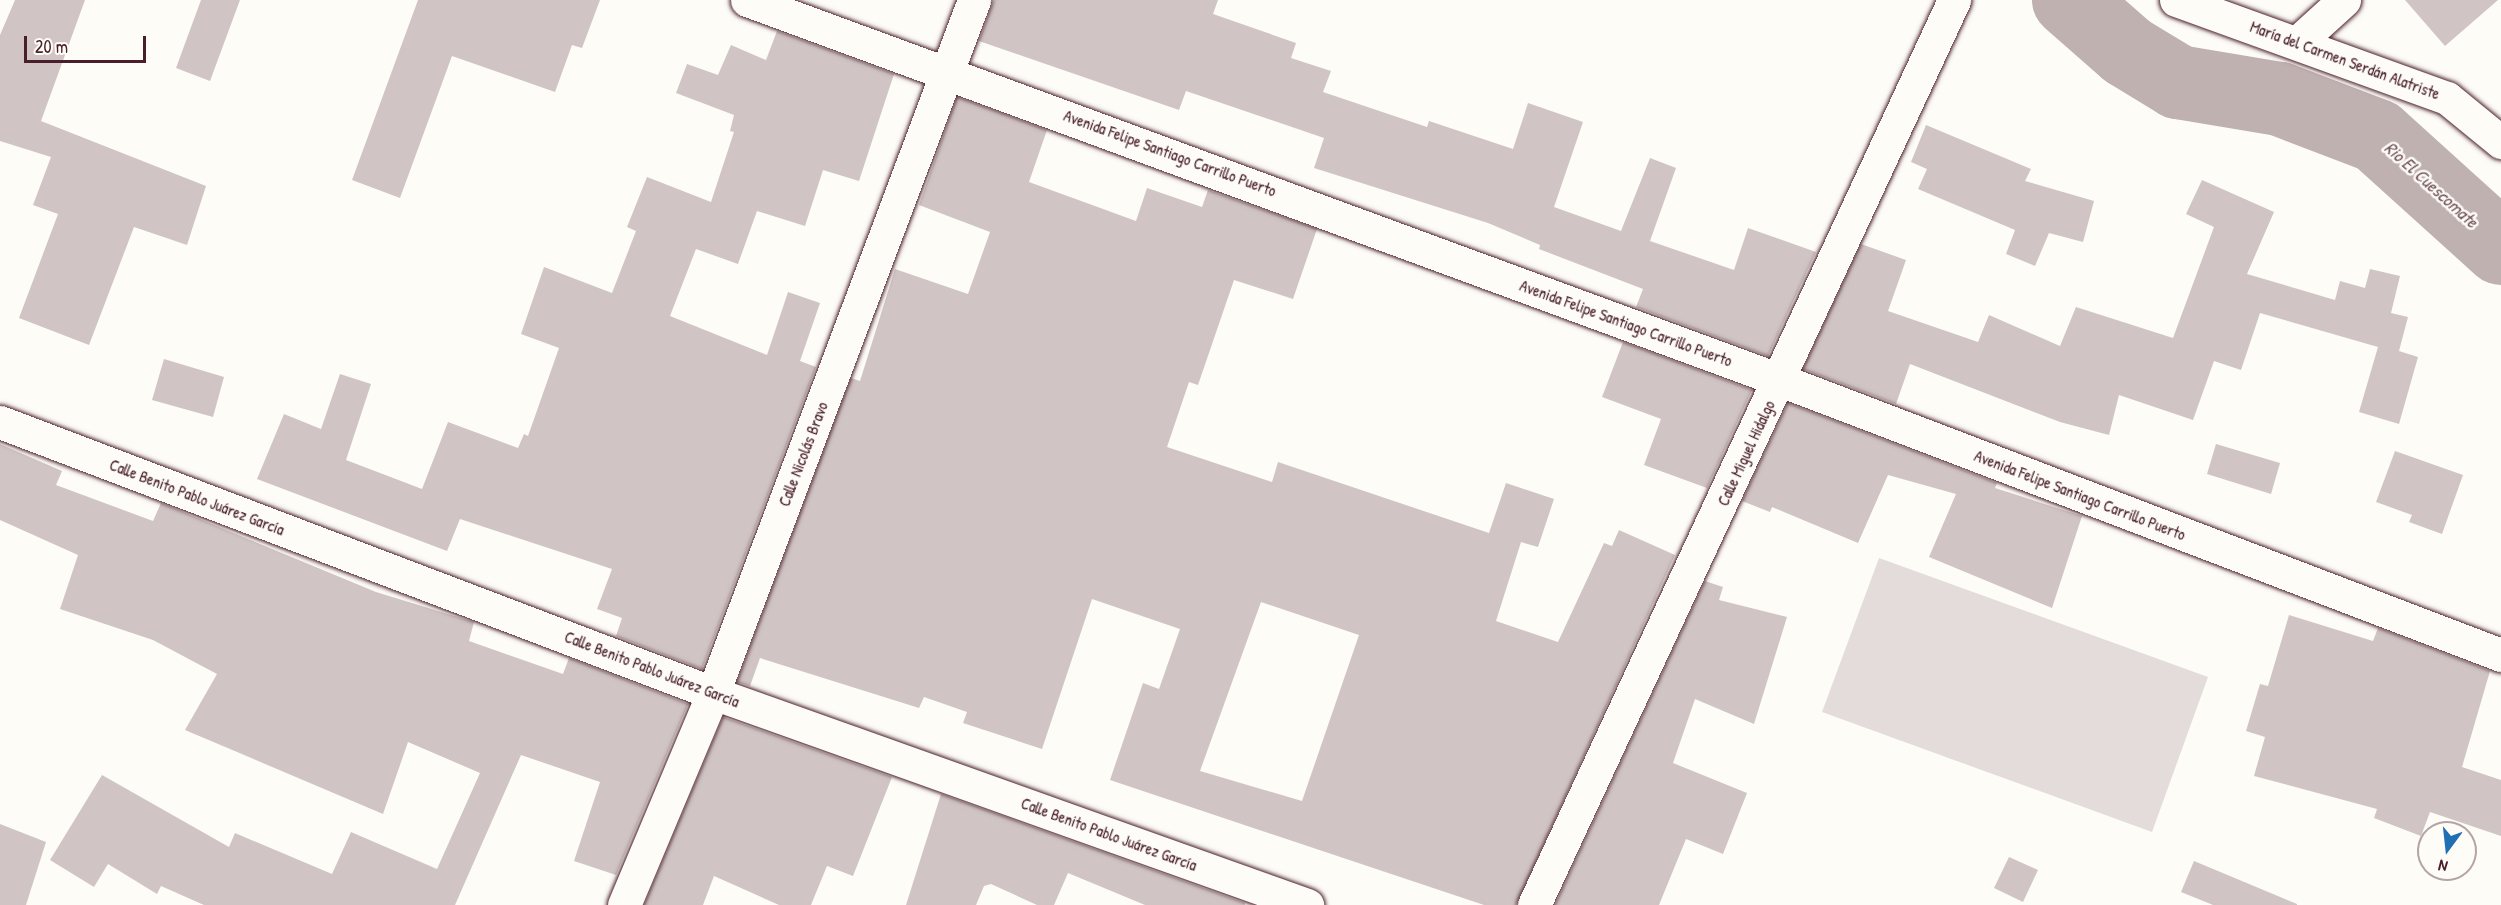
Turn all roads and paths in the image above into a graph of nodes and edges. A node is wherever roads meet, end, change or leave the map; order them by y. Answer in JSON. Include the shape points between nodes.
{"nodes":[{"id":1,"x":747,"y":0,"type":"edge"},
{"id":2,"x":974,"y":0,"type":"edge"},
{"id":3,"x":1954,"y":0,"type":"edge"},
{"id":4,"x":2176,"y":0,"type":"edge"},
{"id":5,"x":2344,"y":0,"type":"edge"},
{"id":6,"x":2299,"y":41,"type":"junction"},
{"id":7,"x":947,"y":70,"type":"junction"},
{"id":8,"x":2501,"y":142,"type":"edge"},
{"id":9,"x":1780,"y":380,"type":"junction"},
{"id":10,"x":0,"y":422,"type":"edge"},
{"id":11,"x":2501,"y":655,"type":"edge"},
{"id":12,"x":713,"y":693,"type":"junction"},
{"id":13,"x":624,"y":905,"type":"edge"},
{"id":14,"x":1307,"y":905,"type":"edge"},
{"id":15,"x":1533,"y":905,"type":"edge"}],
"edges":[{"from":1,"to":7,"type":"street","name":"Avenida Felipe Santiago Carrillo Puerto"},
{"from":2,"to":7,"type":"street","name":"Calle Nicolás Bravo"},
{"from":3,"to":9,"type":"street","name":"Calle Miguel Hidalgo"},
{"from":4,"to":6,"type":"street","name":"María del Carmen Serdán Alatriste"},
{"from":5,"to":6,"type":"street"},
{"from":6,"to":8,"type":"street","name":"María del Carmen Serdán Alatriste","via":[[2447,98]]},
{"from":7,"to":9,"type":"street","name":"Avenida Felipe Santiago Carrillo Puerto"},
{"from":7,"to":12,"type":"street","name":"Calle Nicolás Bravo"},
{"from":9,"to":11,"type":"street","name":"Avenida Felipe Santiago Carrillo Puerto"},
{"from":9,"to":15,"type":"street","name":"Calle Miguel Hidalgo"},
{"from":10,"to":12,"type":"street","name":"Calle Benito Pablo Juárez García"},
{"from":12,"to":13,"type":"street","name":"Calle Nicolás Bravo"},
{"from":12,"to":14,"type":"street","name":"Calle Benito Pablo Juárez García"}]}
